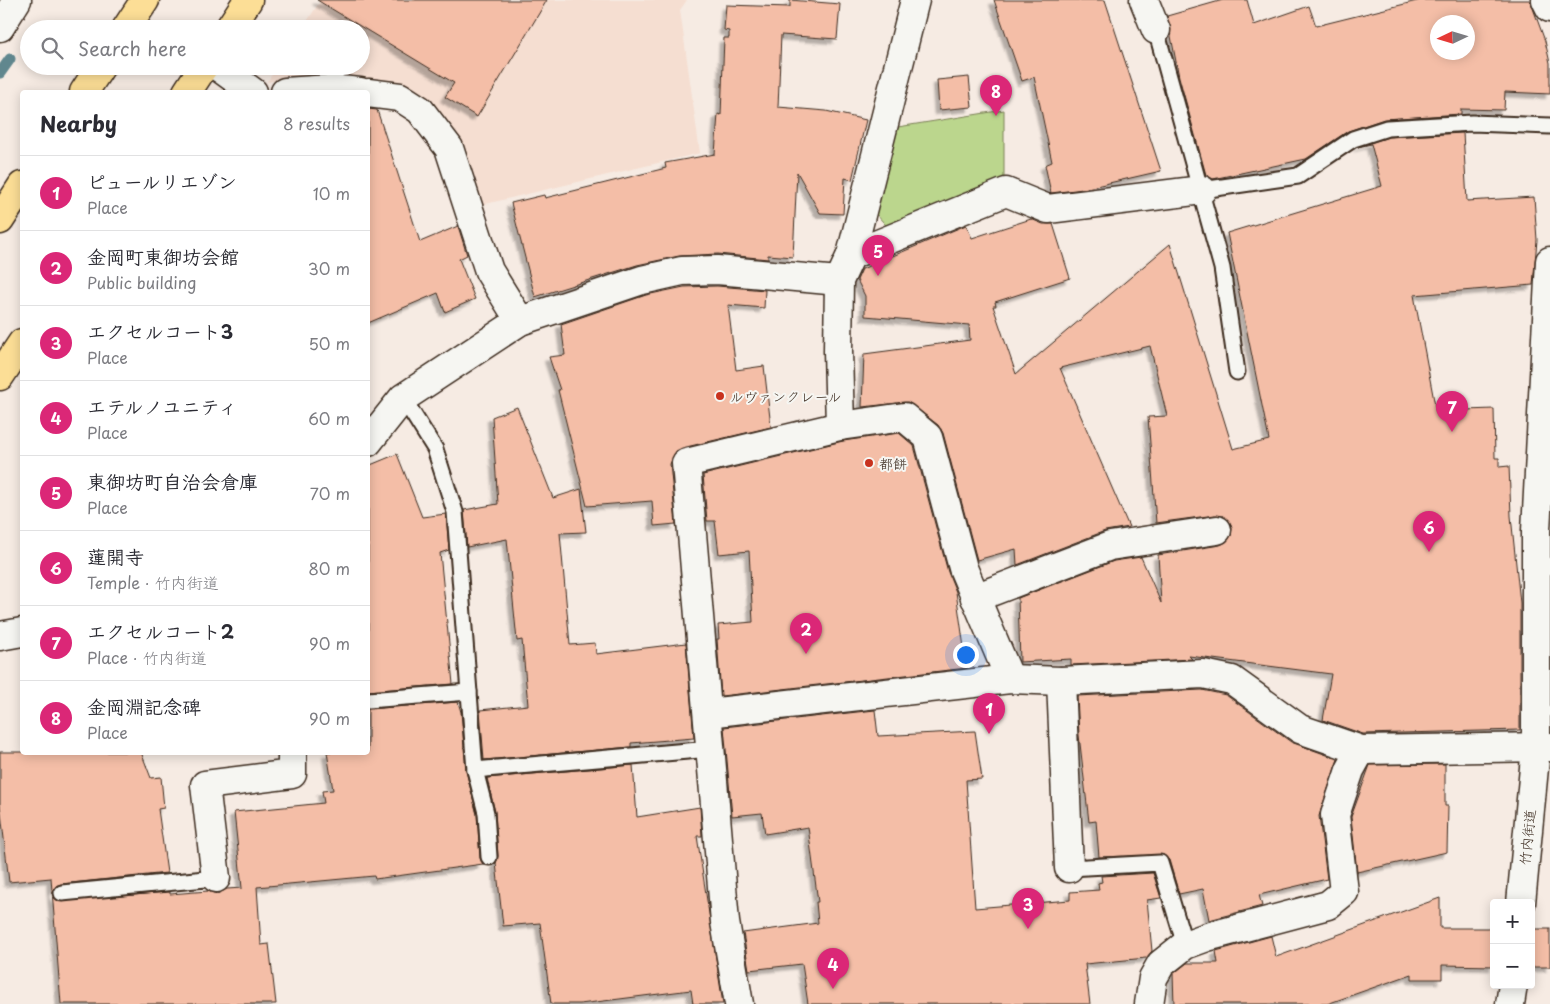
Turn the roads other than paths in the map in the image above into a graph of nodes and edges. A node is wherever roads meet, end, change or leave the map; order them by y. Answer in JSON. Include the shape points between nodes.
{"nodes":[{"id":1,"x":17,"y":0,"type":"edge"},
{"id":2,"x":145,"y":0,"type":"edge"},
{"id":3,"x":248,"y":0,"type":"edge"},
{"id":4,"x":915,"y":0,"type":"edge"},
{"id":5,"x":1144,"y":0,"type":"edge"},
{"id":6,"x":1546,"y":0,"type":"edge"},
{"id":7,"x":1550,"y":8,"type":"edge"},
{"id":8,"x":132,"y":20,"type":"edge"},
{"id":9,"x":235,"y":20,"type":"edge"},
{"id":10,"x":0,"y":27,"type":"edge"},
{"id":11,"x":1156,"y":30,"type":"joint"},
{"id":12,"x":95,"y":75,"type":"edge"},
{"id":13,"x":198,"y":75,"type":"edge"},
{"id":14,"x":229,"y":75,"type":"edge"},
{"id":15,"x":85,"y":90,"type":"edge"},
{"id":16,"x":188,"y":90,"type":"edge"},
{"id":17,"x":250,"y":90,"type":"edge"},
{"id":18,"x":315,"y":90,"type":"edge"},
{"id":19,"x":340,"y":90,"type":"edge"},
{"id":20,"x":370,"y":93,"type":"edge"},
{"id":21,"x":1550,"y":126,"type":"edge"},
{"id":22,"x":20,"y":189,"type":"edge"},
{"id":23,"x":1202,"y":190,"type":"junction"},
{"id":24,"x":0,"y":220,"type":"edge"},
{"id":25,"x":851,"y":255,"type":"junction"},
{"id":26,"x":1550,"y":261,"type":"edge"},
{"id":27,"x":839,"y":281,"type":"junction"},
{"id":28,"x":520,"y":321,"type":"junction"},
{"id":29,"x":20,"y":345,"type":"edge"},
{"id":30,"x":1237,"y":372,"type":"dead end"},
{"id":31,"x":0,"y":376,"type":"edge"},
{"id":32,"x":403,"y":398,"type":"junction"},
{"id":33,"x":840,"y":426,"type":"junction"},
{"id":34,"x":370,"y":439,"type":"edge"},
{"id":35,"x":1544,"y":491,"type":"edge"},
{"id":36,"x":1217,"y":530,"type":"dead end"},
{"id":37,"x":975,"y":598,"type":"junction"},
{"id":38,"x":20,"y":632,"type":"edge"},
{"id":39,"x":0,"y":636,"type":"edge"},
{"id":40,"x":1010,"y":679,"type":"junction"},
{"id":41,"x":1060,"y":681,"type":"junction"},
{"id":42,"x":469,"y":692,"type":"junction"},
{"id":43,"x":370,"y":700,"type":"edge"},
{"id":44,"x":708,"y":713,"type":"junction"},
{"id":45,"x":1543,"y":747,"type":"edge"},
{"id":46,"x":710,"y":749,"type":"junction"},
{"id":47,"x":1361,"y":750,"type":"junction"},
{"id":48,"x":292,"y":755,"type":"edge"},
{"id":49,"x":475,"y":770,"type":"junction"},
{"id":50,"x":490,"y":857,"type":"dead end"},
{"id":51,"x":1069,"y":868,"type":"joint"},
{"id":52,"x":216,"y":878,"type":"joint"},
{"id":53,"x":62,"y":893,"type":"dead end"},
{"id":54,"x":1522,"y":899,"type":"edge"},
{"id":55,"x":1185,"y":945,"type":"junction"},
{"id":56,"x":1512,"y":989,"type":"edge"},
{"id":57,"x":739,"y":1004,"type":"edge"},
{"id":58,"x":1149,"y":1004,"type":"edge"},
{"id":59,"x":1510,"y":1004,"type":"edge"}],
"edges":[{"from":1,"to":10,"type":"street"},
{"from":2,"to":8,"type":"main road"},
{"from":3,"to":9,"type":"main road"},
{"from":4,"to":25,"type":"street"},
{"from":5,"to":11,"type":"street"},
{"from":6,"to":7,"type":"street"},
{"from":11,"to":23,"type":"lane"},
{"from":12,"to":15,"type":"main road"},
{"from":13,"to":16,"type":"main road"},
{"from":14,"to":17,"type":"street"},
{"from":18,"to":19,"type":"street"},
{"from":20,"to":28,"type":"street","via":[[400,98],[420,110],[449,148],[489,271]]},
{"from":21,"to":23,"type":"lane","via":[[1472,124],[1387,128],[1352,139],[1298,176]]},
{"from":22,"to":24,"type":"main road"},
{"from":23,"to":25,"type":"street","via":[[1048,209],[1006,192]]},
{"from":23,"to":30,"type":"lane","via":[[1222,268]]},
{"from":25,"to":27,"type":"street"},
{"from":26,"to":35,"type":"street","name":"竹内街道"},
{"from":27,"to":28,"type":"street","via":[[717,270],[682,271],[642,280]]},
{"from":27,"to":33,"type":"street"},
{"from":28,"to":32,"type":"street"},
{"from":29,"to":31,"type":"main road"},
{"from":32,"to":34,"type":"street"},
{"from":32,"to":42,"type":"lane","via":[[435,449],[455,512]]},
{"from":33,"to":37,"type":"street","via":[[904,417],[928,437],[963,568]]},
{"from":33,"to":44,"type":"street","via":[[686,463]]},
{"from":35,"to":45,"type":"street","name":"竹内街道"},
{"from":36,"to":37,"type":"street","via":[[1110,546]]},
{"from":37,"to":40,"type":"street"},
{"from":38,"to":39,"type":"street"},
{"from":40,"to":41,"type":"street"},
{"from":40,"to":44,"type":"street"},
{"from":41,"to":47,"type":"street","via":[[1203,674],[1232,680],[1300,729]]},
{"from":41,"to":51,"type":"street"},
{"from":42,"to":43,"type":"lane"},
{"from":42,"to":49,"type":"lane"},
{"from":44,"to":46,"type":"street"},
{"from":45,"to":47,"type":"street"},
{"from":45,"to":54,"type":"street","name":"竹内街道"},
{"from":46,"to":49,"type":"lane"},
{"from":46,"to":57,"type":"street","via":[[725,922]]},
{"from":47,"to":55,"type":"street","via":[[1350,770],[1335,815],[1344,892],[1328,905]]},
{"from":48,"to":52,"type":"street","via":[[292,774],[205,785]]},
{"from":49,"to":50,"type":"lane","via":[[486,813]]},
{"from":51,"to":55,"type":"lane","via":[[1160,863]]},
{"from":52,"to":53,"type":"lane"},
{"from":55,"to":58,"type":"street","via":[[1161,964],[1153,978]]},
{"from":56,"to":59,"type":"street"}]}
